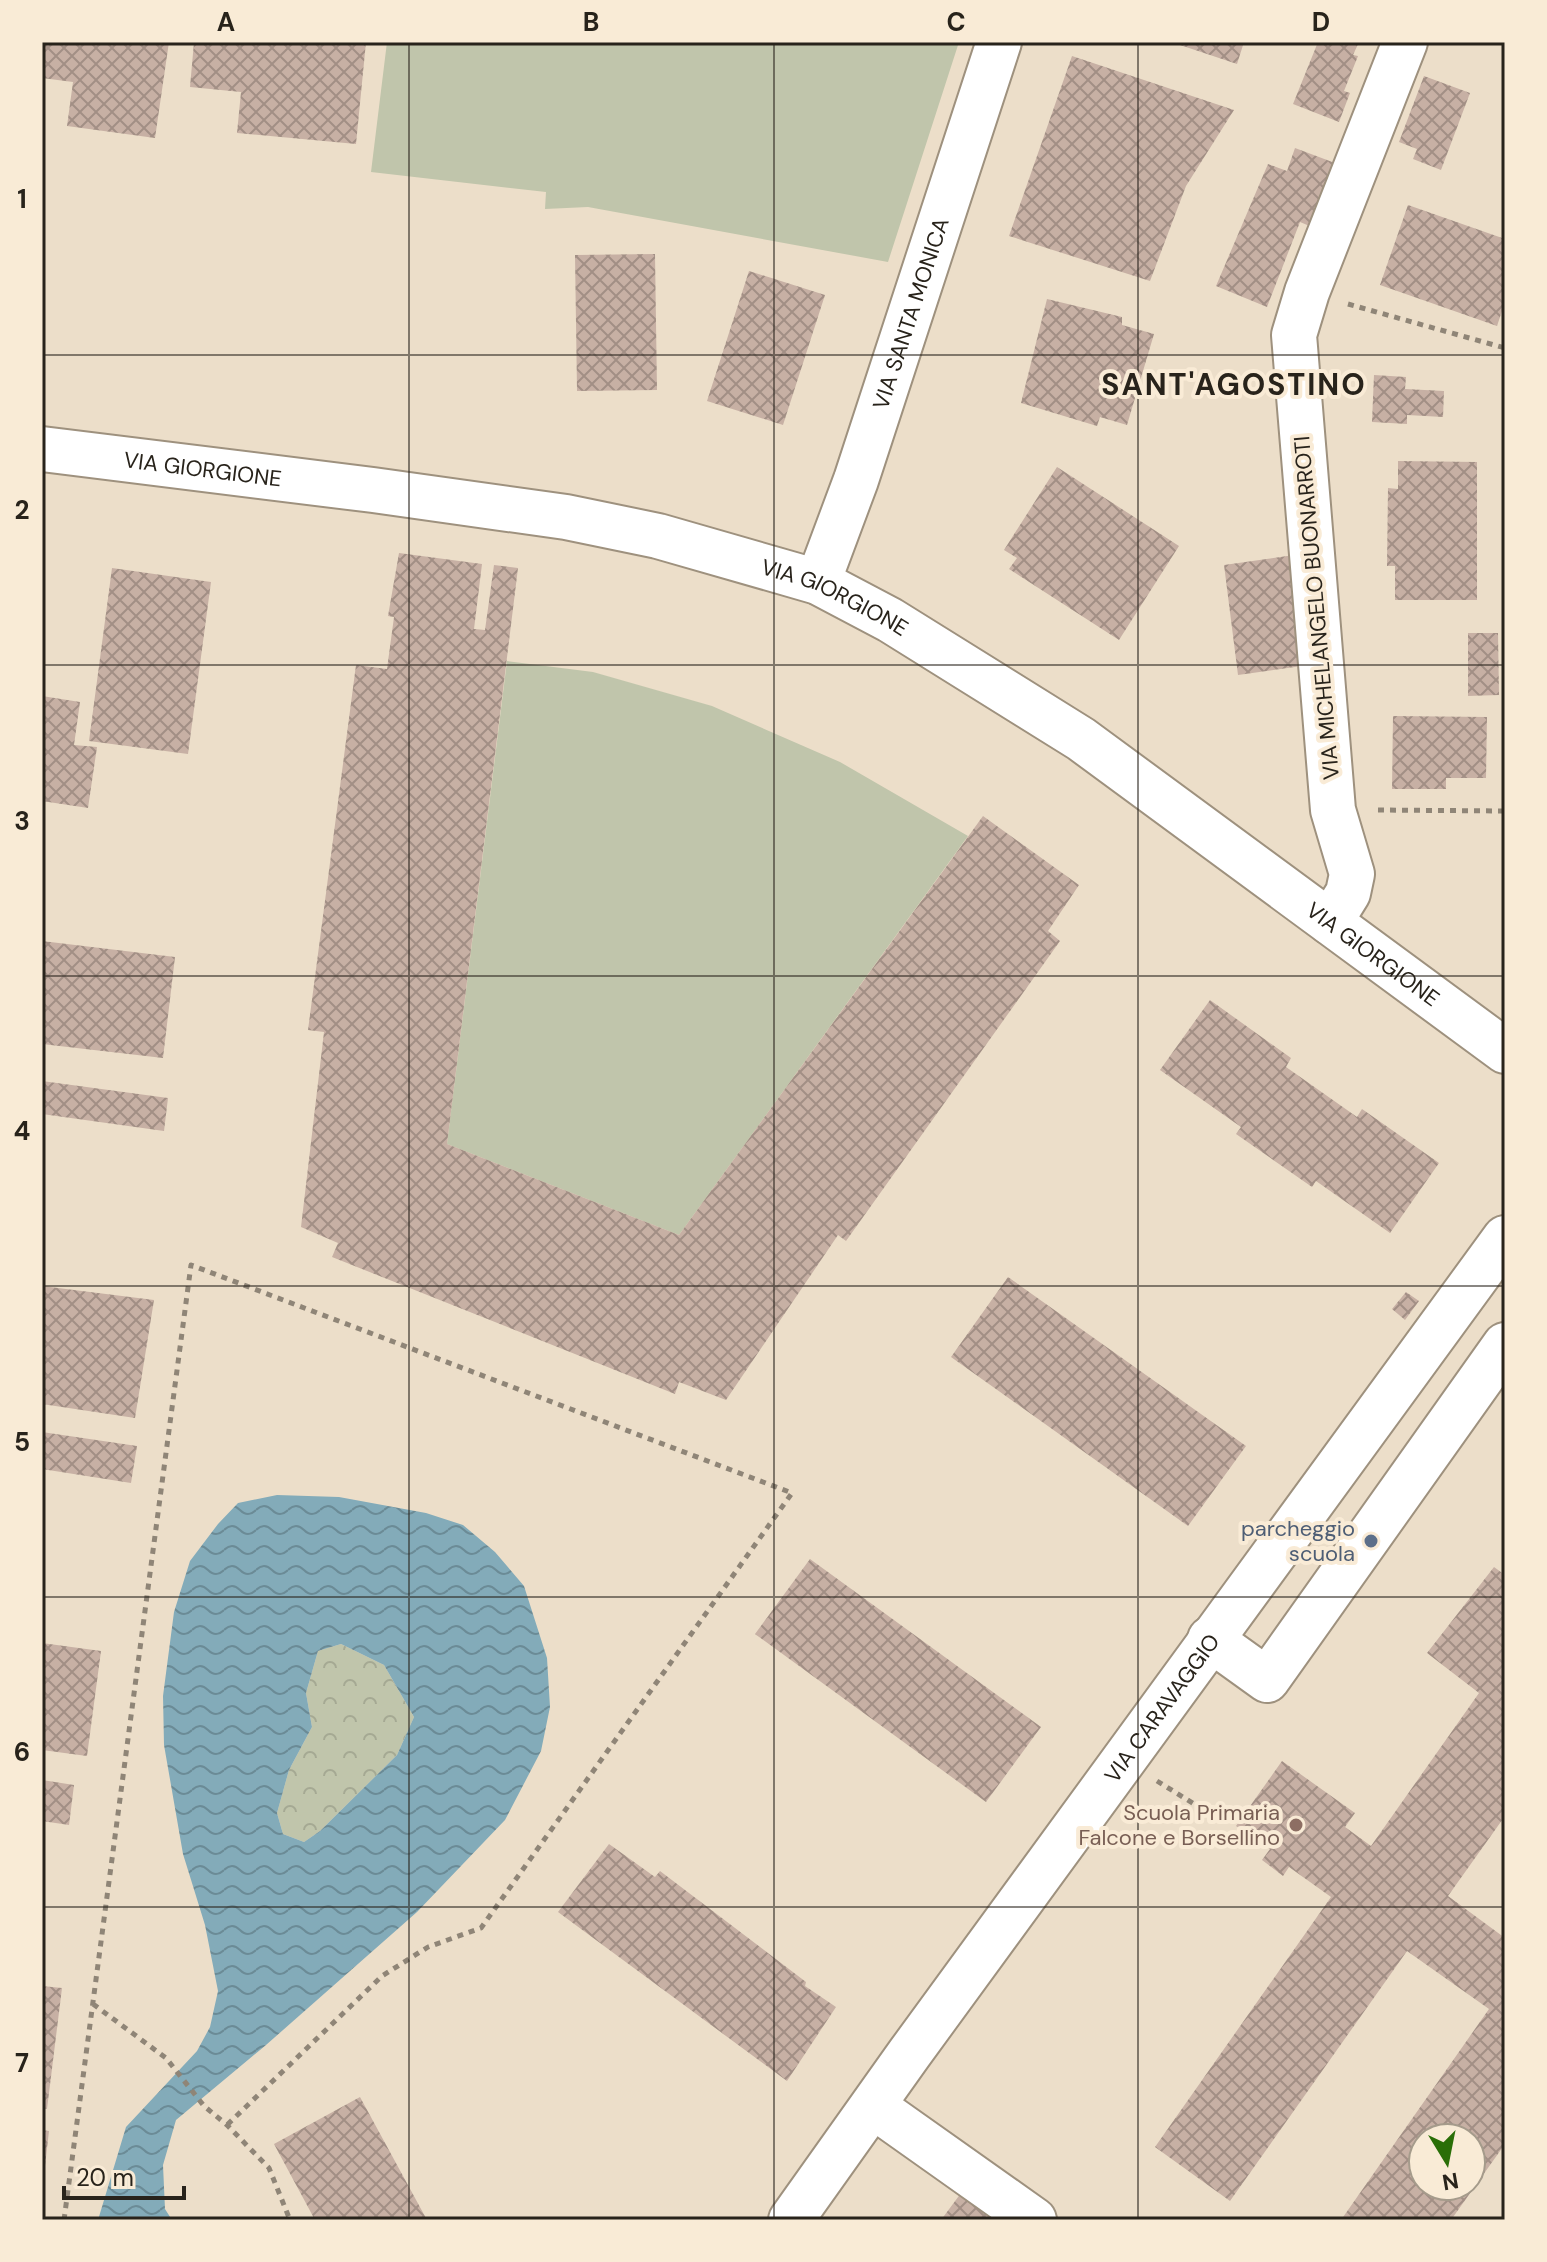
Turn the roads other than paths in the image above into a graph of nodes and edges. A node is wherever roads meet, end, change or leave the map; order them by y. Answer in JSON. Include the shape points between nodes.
{"nodes":[{"id":1,"x":999,"y":42,"type":"edge"},
{"id":2,"x":1405,"y":42,"type":"edge"},
{"id":3,"x":42,"y":449,"type":"edge"},
{"id":4,"x":818,"y":582,"type":"junction"},
{"id":5,"x":1330,"y":922,"type":"junction"},
{"id":6,"x":1505,"y":1051,"type":"edge"},
{"id":7,"x":1505,"y":1238,"type":"edge"},
{"id":8,"x":1458,"y":1302,"type":"junction"},
{"id":9,"x":1505,"y":1335,"type":"edge"},
{"id":10,"x":1505,"y":1345,"type":"edge"},
{"id":11,"x":1210,"y":1639,"type":"junction"},
{"id":12,"x":873,"y":2106,"type":"junction"},
{"id":13,"x":791,"y":2220,"type":"edge"},
{"id":14,"x":1034,"y":2220,"type":"edge"}],
"edges":[{"from":1,"to":4,"type":"street","name":"VIA SANTA MONICA"},
{"from":2,"to":5,"type":"street","name":"VIA MICHELANGELO BUONARROTI","via":[[1294,335],[1333,810],[1352,874],[1348,893]]},
{"from":3,"to":4,"type":"street","name":"VIA GIORGIONE","via":[[566,517],[658,536]]},
{"from":4,"to":5,"type":"street","name":"VIA GIORGIONE","via":[[890,620],[1081,739]]},
{"from":5,"to":6,"type":"street","name":"VIA GIORGIONE"},
{"from":7,"to":8,"type":"street","name":"VIA CARAVAGGIO"},
{"from":8,"to":9,"type":"street"},
{"from":8,"to":11,"type":"street","name":"VIA CARAVAGGIO"},
{"from":10,"to":11,"type":"street","via":[[1267,1680]]},
{"from":11,"to":12,"type":"street","name":"VIA CARAVAGGIO"},
{"from":12,"to":13,"type":"street","name":"VIA CARAVAGGIO"},
{"from":12,"to":14,"type":"street"}]}
